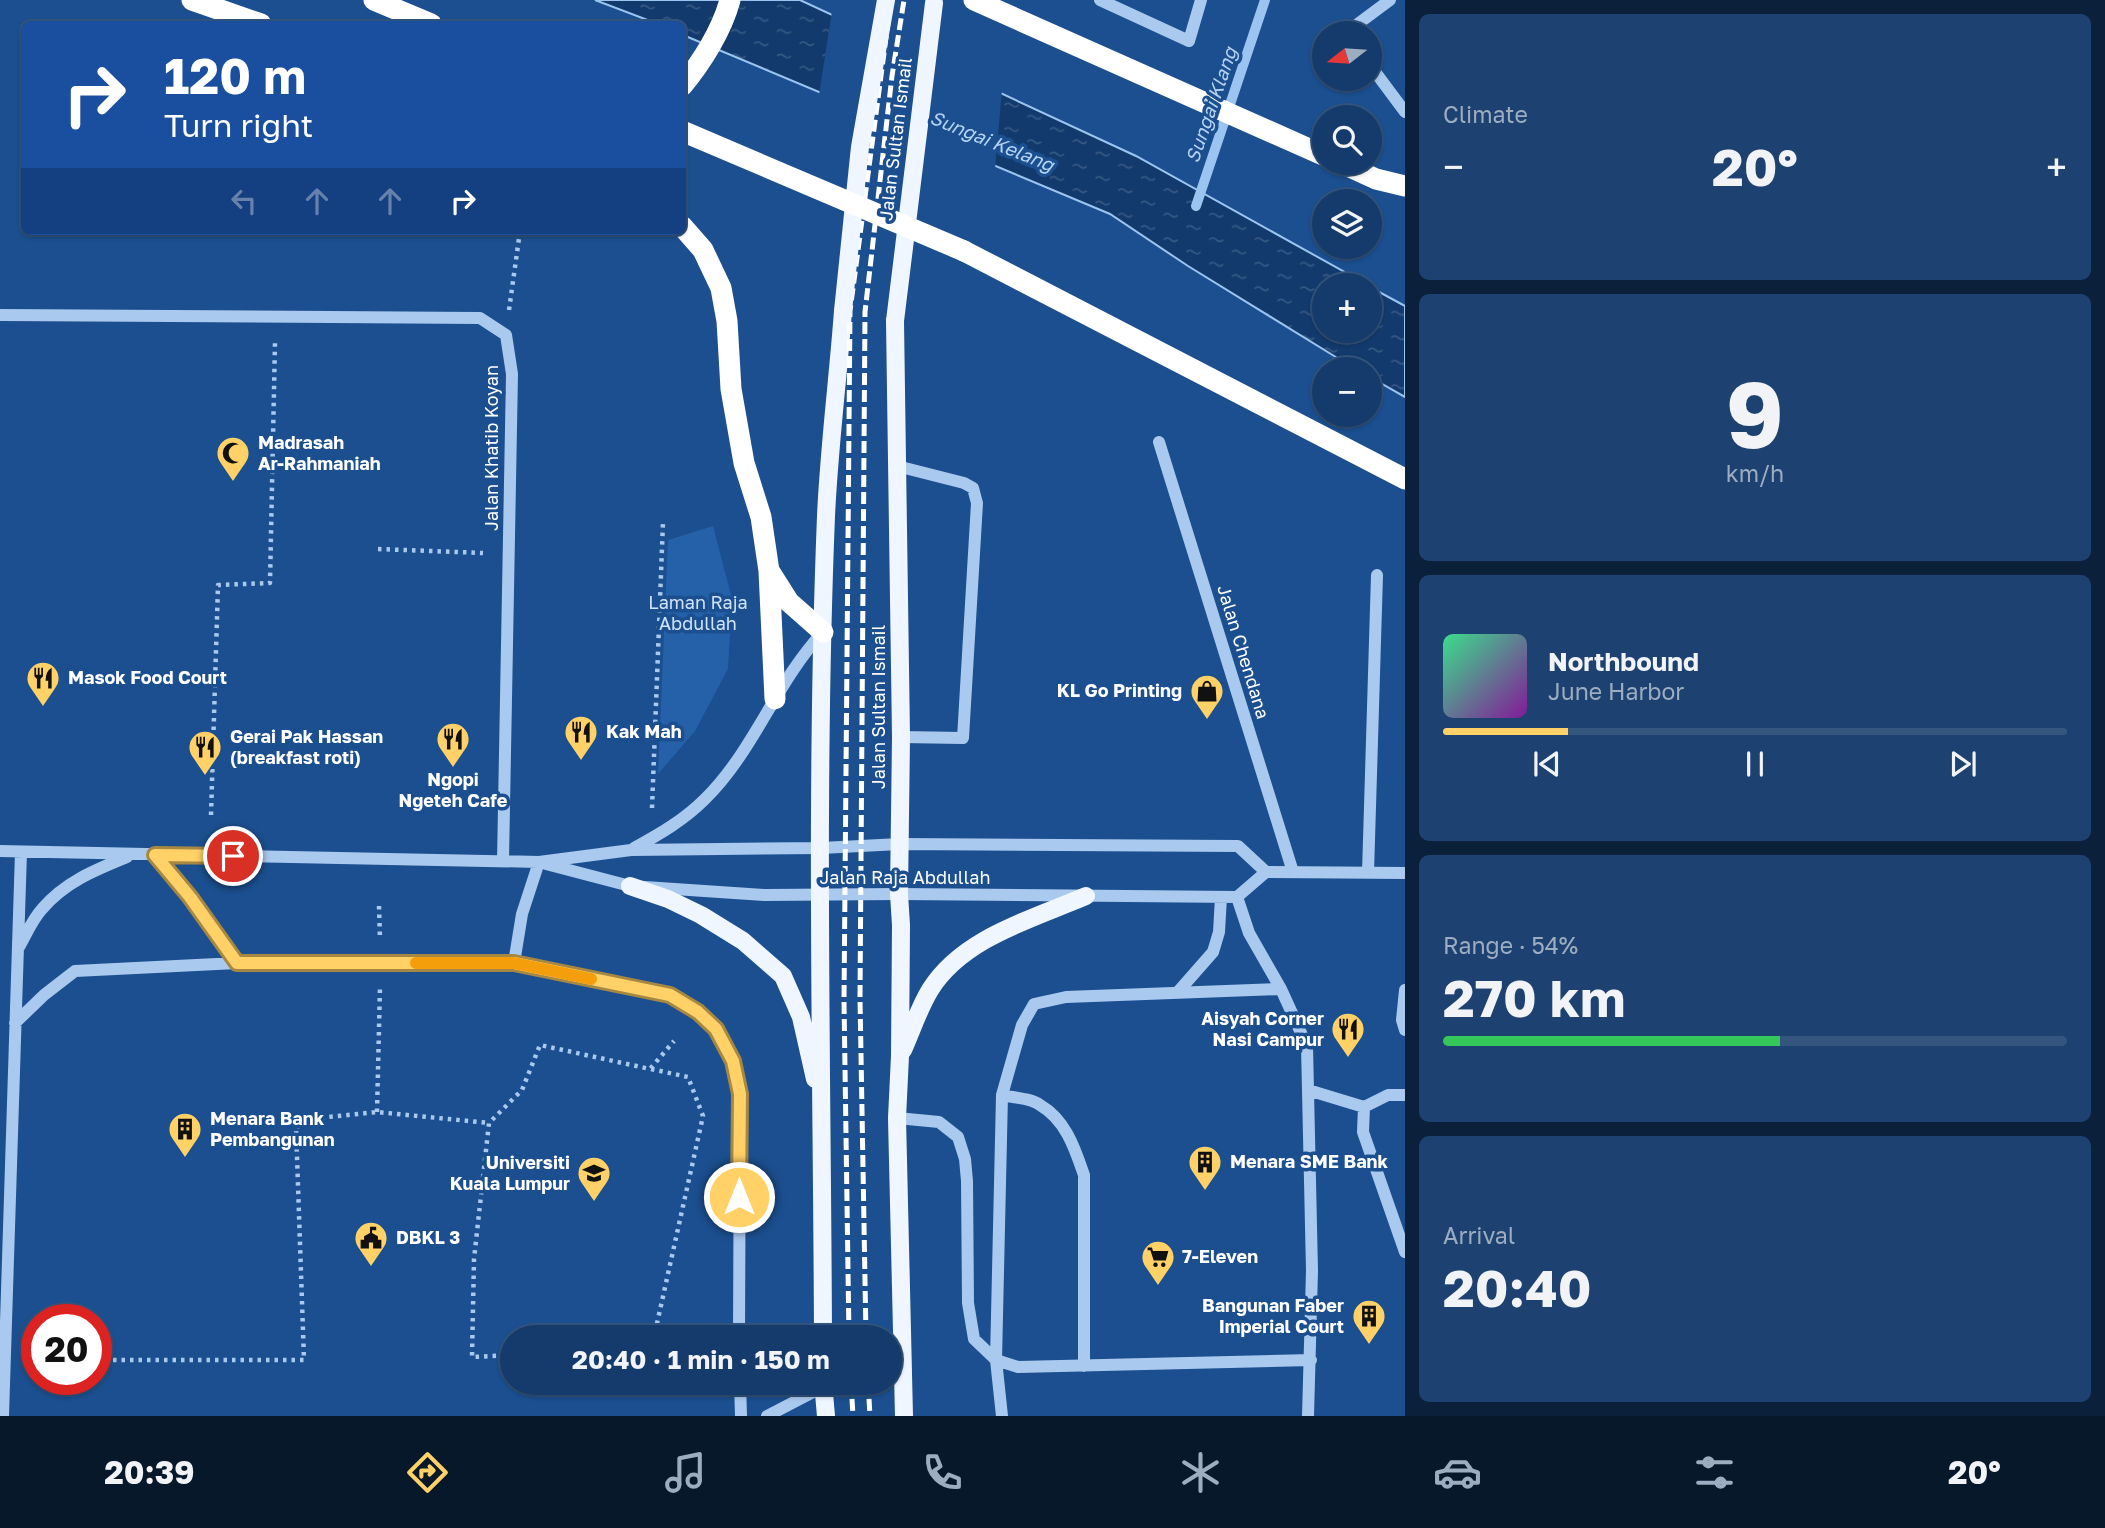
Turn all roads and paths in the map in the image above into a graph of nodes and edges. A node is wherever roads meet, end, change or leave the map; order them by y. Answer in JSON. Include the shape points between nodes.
{"nodes":[{"id":1,"x":192,"y":0,"type":"edge"},
{"id":2,"x":374,"y":0,"type":"edge"},
{"id":3,"x":730,"y":0,"type":"edge"},
{"id":4,"x":886,"y":0,"type":"edge"},
{"id":5,"x":974,"y":0,"type":"edge"},
{"id":6,"x":1101,"y":0,"type":"edge"},
{"id":7,"x":1202,"y":0,"type":"edge"},
{"id":8,"x":1390,"y":0,"type":"edge"},
{"id":9,"x":935,"y":1,"type":"edge"},
{"id":10,"x":252,"y":21,"type":"edge"},
{"id":11,"x":424,"y":21,"type":"edge"},
{"id":12,"x":1362,"y":21,"type":"edge"},
{"id":13,"x":686,"y":81,"type":"edge"},
{"id":14,"x":1382,"y":81,"type":"edge"},
{"id":15,"x":1405,"y":112,"type":"edge"},
{"id":16,"x":686,"y":133,"type":"edge"},
{"id":17,"x":1312,"y":150,"type":"edge"},
{"id":18,"x":1367,"y":175,"type":"edge"},
{"id":19,"x":1405,"y":186,"type":"edge"},
{"id":20,"x":686,"y":231,"type":"edge"},
{"id":21,"x":519,"y":235,"type":"edge"},
{"id":22,"x":0,"y":315,"type":"edge"},
{"id":23,"x":276,"y":317,"type":"junction"},
{"id":24,"x":506,"y":335,"type":"junction"},
{"id":25,"x":1159,"y":442,"type":"dead end"},
{"id":26,"x":897,"y":466,"type":"junction"},
{"id":27,"x":1405,"y":479,"type":"edge"},
{"id":28,"x":663,"y":522,"type":"dead end"},
{"id":29,"x":378,"y":549,"type":"dead end"},
{"id":30,"x":509,"y":554,"type":"junction"},
{"id":31,"x":769,"y":570,"type":"junction"},
{"id":32,"x":1377,"y":575,"type":"dead end"},
{"id":33,"x":823,"y":632,"type":"junction"},
{"id":34,"x":775,"y":699,"type":"junction"},
{"id":35,"x":901,"y":737,"type":"junction"},
{"id":36,"x":652,"y":809,"type":"dead end"},
{"id":37,"x":211,"y":815,"type":"dead end"},
{"id":38,"x":900,"y":844,"type":"junction"},
{"id":39,"x":821,"y":848,"type":"junction"},
{"id":40,"x":631,"y":850,"type":"junction"},
{"id":41,"x":0,"y":851,"type":"edge"},
{"id":42,"x":21,"y":852,"type":"junction"},
{"id":43,"x":134,"y":854,"type":"junction"},
{"id":44,"x":155,"y":855,"type":"junction"},
{"id":45,"x":503,"y":861,"type":"junction"},
{"id":46,"x":539,"y":862,"type":"junction"},
{"id":47,"x":1266,"y":872,"type":"junction"},
{"id":48,"x":1293,"y":872,"type":"junction"},
{"id":49,"x":1368,"y":873,"type":"junction"},
{"id":50,"x":1405,"y":873,"type":"edge"},
{"id":51,"x":630,"y":886,"type":"junction"},
{"id":52,"x":899,"y":894,"type":"junction"},
{"id":53,"x":822,"y":895,"type":"junction"},
{"id":54,"x":1086,"y":896,"type":"junction"},
{"id":55,"x":1221,"y":897,"type":"junction"},
{"id":56,"x":1237,"y":897,"type":"junction"},
{"id":57,"x":379,"y":906,"type":"dead end"},
{"id":58,"x":16,"y":951,"type":"junction"},
{"id":59,"x":381,"y":962,"type":"junction"},
{"id":60,"x":237,"y":963,"type":"junction"},
{"id":61,"x":514,"y":963,"type":"junction"},
{"id":62,"x":1281,"y":989,"type":"junction"},
{"id":63,"x":1405,"y":990,"type":"edge"},
{"id":64,"x":1177,"y":993,"type":"junction"},
{"id":65,"x":15,"y":1023,"type":"junction"},
{"id":66,"x":1405,"y":1030,"type":"edge"},
{"id":67,"x":674,"y":1041,"type":"dead end"},
{"id":68,"x":900,"y":1056,"type":"junction"},
{"id":69,"x":650,"y":1069,"type":"junction"},
{"id":70,"x":1308,"y":1090,"type":"junction"},
{"id":71,"x":1002,"y":1095,"type":"junction"},
{"id":72,"x":1405,"y":1095,"type":"edge"},
{"id":73,"x":1364,"y":1108,"type":"junction"},
{"id":74,"x":377,"y":1112,"type":"junction"},
{"id":75,"x":822,"y":1114,"type":"junction"},
{"id":76,"x":897,"y":1118,"type":"junction"},
{"id":77,"x":489,"y":1123,"type":"junction"},
{"id":78,"x":1405,"y":1252,"type":"edge"},
{"id":79,"x":657,"y":1325,"type":"edge"},
{"id":80,"x":738,"y":1325,"type":"edge"},
{"id":81,"x":823,"y":1325,"type":"edge"},
{"id":82,"x":500,"y":1355,"type":"edge"},
{"id":83,"x":112,"y":1360,"type":"edge"},
{"id":84,"x":996,"y":1360,"type":"junction"},
{"id":85,"x":1311,"y":1360,"type":"junction"},
{"id":86,"x":1084,"y":1366,"type":"junction"},
{"id":87,"x":740,"y":1395,"type":"edge"},
{"id":88,"x":805,"y":1395,"type":"edge"},
{"id":89,"x":824,"y":1395,"type":"edge"},
{"id":90,"x":3,"y":1416,"type":"edge"},
{"id":91,"x":741,"y":1416,"type":"edge"},
{"id":92,"x":767,"y":1416,"type":"edge"},
{"id":93,"x":826,"y":1416,"type":"edge"},
{"id":94,"x":904,"y":1416,"type":"edge"},
{"id":95,"x":1002,"y":1416,"type":"edge"},
{"id":96,"x":1308,"y":1416,"type":"edge"}],
"edges":[{"from":1,"to":10,"type":"highway"},
{"from":2,"to":11,"type":"highway"},
{"from":3,"to":13,"type":"highway"},
{"from":4,"to":33,"type":"main road","name":"Jalan Sultan Ismail","bridge":true,"via":[[860,147],[826,514]]},
{"from":5,"to":17,"type":"highway"},
{"from":6,"to":7,"type":"street","via":[[1189,41]]},
{"from":8,"to":12,"type":"street"},
{"from":9,"to":26,"type":"main road","name":"Jalan Sultan Ismail","bridge":true,"via":[[895,321]]},
{"from":14,"to":15,"type":"street"},
{"from":16,"to":27,"type":"highway","bridge":true,"via":[[964,251]]},
{"from":18,"to":19,"type":"highway"},
{"from":20,"to":31,"type":"highway","via":[[703,250],[720,288],[731,389]]},
{"from":21,"to":24,"type":"path"},
{"from":22,"to":23,"type":"street"},
{"from":23,"to":24,"type":"street","via":[[480,318]]},
{"from":23,"to":37,"type":"path","via":[[270,583],[218,585]]},
{"from":24,"to":30,"type":"street","name":"Jalan Khatib Koyan","via":[[512,374]]},
{"from":25,"to":48,"type":"street","name":"Jalan Chendana"},
{"from":26,"to":35,"type":"main road","name":"Jalan Sultan Ismail"},
{"from":26,"to":35,"type":"street","via":[[964,483],[972,488],[977,503],[962,738]]},
{"from":28,"to":36,"type":"path"},
{"from":29,"to":30,"type":"path"},
{"from":30,"to":45,"type":"street","name":"Jalan Khatib Koyan"},
{"from":31,"to":33,"type":"highway","via":[[789,602]]},
{"from":31,"to":34,"type":"highway"},
{"from":32,"to":49,"type":"street"},
{"from":33,"to":34,"type":"street","via":[[805,651]]},
{"from":33,"to":39,"type":"main road","name":"Jalan Sultan Ismail"},
{"from":34,"to":40,"type":"street","via":[[706,798],[679,822]]},
{"from":35,"to":38,"type":"main road","name":"Jalan Sultan Ismail"},
{"from":38,"to":39,"type":"street","name":"Jalan Raja Abdullah"},
{"from":38,"to":47,"type":"street","name":"Jalan Raja Abdullah","via":[[1238,846]]},
{"from":38,"to":52,"type":"main road","name":"Jalan Sultan Ismail"},
{"from":39,"to":40,"type":"street","name":"Jalan Raja Abdullah"},
{"from":39,"to":53,"type":"main road","name":"Jalan Sultan Ismail"},
{"from":40,"to":46,"type":"street","name":"Jalan Raja Abdullah"},
{"from":41,"to":42,"type":"street","name":"Jalan Raja Abdullah"},
{"from":42,"to":43,"type":"street","name":"Jalan Raja Abdullah"},
{"from":42,"to":58,"type":"street"},
{"from":43,"to":44,"type":"street","name":"Jalan Raja Abdullah"},
{"from":43,"to":58,"type":"street","via":[[81,876],[60,892],[40,910]]},
{"from":44,"to":45,"type":"street","name":"Jalan Raja Abdullah"},
{"from":44,"to":60,"type":"street"},
{"from":45,"to":46,"type":"street","name":"Jalan Raja Abdullah"},
{"from":46,"to":51,"type":"street","name":"Jalan Raja Abdullah"},
{"from":46,"to":61,"type":"street","via":[[522,914]]},
{"from":47,"to":48,"type":"street"},
{"from":47,"to":56,"type":"street"},
{"from":48,"to":49,"type":"street"},
{"from":49,"to":50,"type":"street"},
{"from":51,"to":53,"type":"street","name":"Jalan Raja Abdullah"},
{"from":51,"to":75,"type":"main road","via":[[701,915],[743,941],[783,976],[801,1017]]},
{"from":52,"to":53,"type":"street","name":"Jalan Raja Abdullah"},
{"from":52,"to":54,"type":"street","name":"Jalan Raja Abdullah"},
{"from":52,"to":68,"type":"main road","name":"Jalan Sultan Ismail"},
{"from":53,"to":75,"type":"main road","name":"Jalan Sultan Ismail"},
{"from":54,"to":55,"type":"street","name":"Jalan Raja Abdullah"},
{"from":54,"to":68,"type":"main road","via":[[973,945],[948,966],[929,991]]},
{"from":55,"to":56,"type":"street","name":"Jalan Raja Abdullah"},
{"from":55,"to":64,"type":"street","via":[[1213,952]]},
{"from":56,"to":62,"type":"street","via":[[1249,933]]},
{"from":57,"to":59,"type":"path"},
{"from":58,"to":65,"type":"street"},
{"from":59,"to":60,"type":"street"},
{"from":59,"to":61,"type":"street"},
{"from":59,"to":74,"type":"path"},
{"from":60,"to":65,"type":"street","via":[[75,971]]},
{"from":61,"to":80,"type":"street","via":[[670,995],[716,1029],[733,1061],[740,1094]]},
{"from":62,"to":64,"type":"street"},
{"from":62,"to":70,"type":"street","via":[[1307,1046]]},
{"from":63,"to":66,"type":"street"},
{"from":64,"to":71,"type":"street","via":[[1066,997],[1034,1004],[1021,1025]]},
{"from":65,"to":90,"type":"street"},
{"from":67,"to":69,"type":"path"},
{"from":68,"to":76,"type":"main road","name":"Jalan Sultan Ismail"},
{"from":69,"to":77,"type":"path","via":[[540,1045],[522,1090]]},
{"from":69,"to":79,"type":"path","via":[[688,1077],[703,1116]]},
{"from":70,"to":73,"type":"street"},
{"from":70,"to":85,"type":"street"},
{"from":71,"to":84,"type":"street"},
{"from":71,"to":86,"type":"street","via":[[1039,1103],[1062,1123],[1084,1175]]},
{"from":72,"to":73,"type":"street","via":[[1388,1095]]},
{"from":73,"to":78,"type":"street","via":[[1363,1132]]},
{"from":74,"to":77,"type":"path"},
{"from":74,"to":83,"type":"path","via":[[328,1116],[296,1127],[304,1360]]},
{"from":75,"to":81,"type":"main road","name":"Jalan Sultan Ismail"},
{"from":76,"to":84,"type":"street","via":[[939,1122],[958,1137],[967,1181],[968,1303],[974,1339]]},
{"from":76,"to":94,"type":"main road","name":"Jalan Sultan Ismail"},
{"from":77,"to":82,"type":"path","via":[[474,1259],[472,1357]]},
{"from":84,"to":86,"type":"street","via":[[1018,1367]]},
{"from":84,"to":95,"type":"street"},
{"from":85,"to":86,"type":"street"},
{"from":85,"to":96,"type":"street"},
{"from":87,"to":91,"type":"street"},
{"from":88,"to":92,"type":"street"},
{"from":89,"to":93,"type":"main road"}]}
